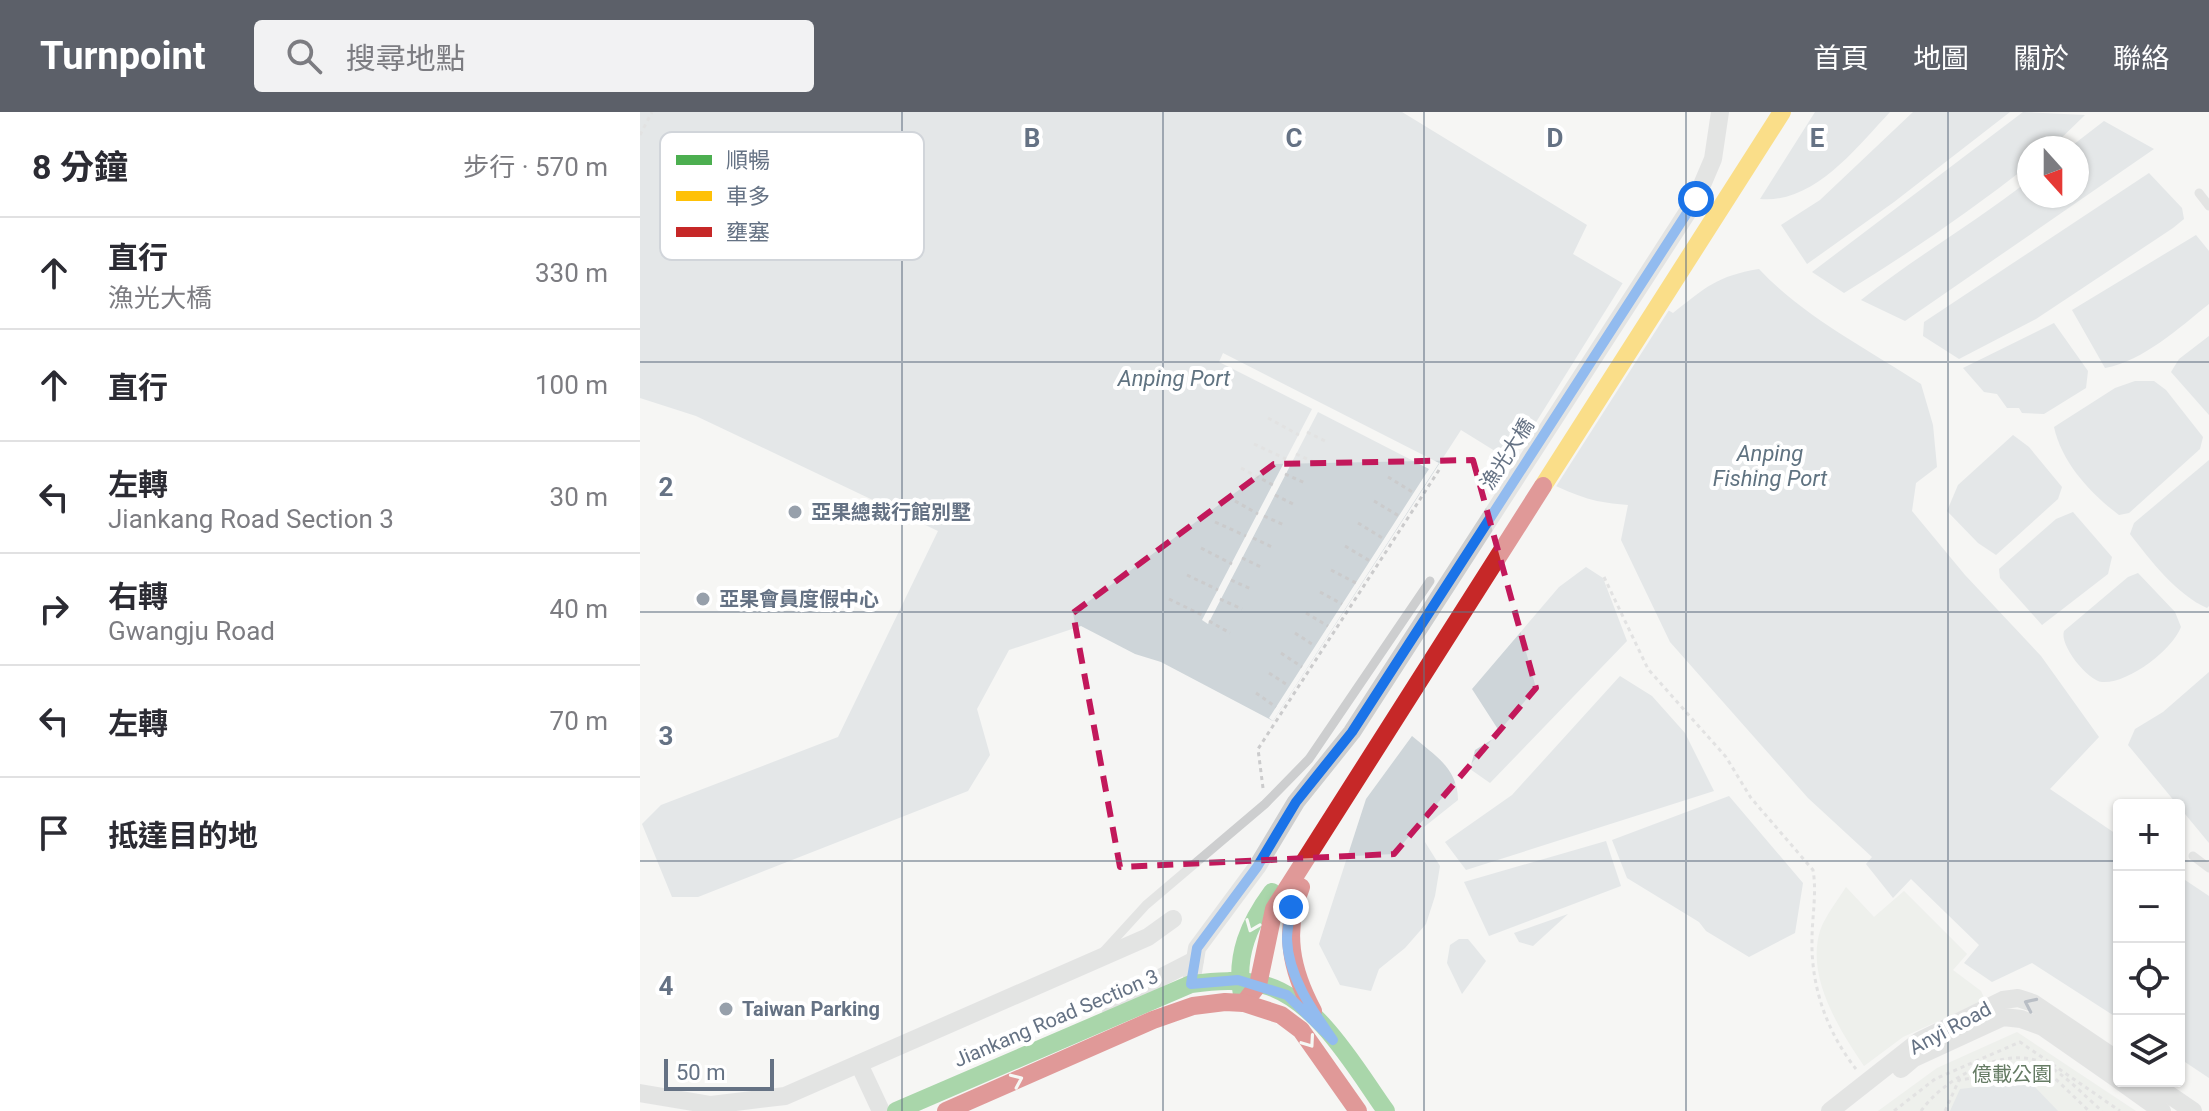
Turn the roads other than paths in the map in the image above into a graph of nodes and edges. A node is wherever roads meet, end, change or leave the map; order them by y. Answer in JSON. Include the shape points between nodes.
{"nodes":[{"id":1,"x":1720,"y":112,"type":"edge"},
{"id":2,"x":1782,"y":112,"type":"edge"},
{"id":3,"x":2199,"y":193,"type":"dead end"},
{"id":4,"x":2209,"y":206,"type":"edge"},
{"id":5,"x":1430,"y":581,"type":"dead end"},
{"id":6,"x":1330,"y":818,"type":"junction"},
{"id":7,"x":2193,"y":856,"type":"dead end"},
{"id":8,"x":2209,"y":868,"type":"edge"},
{"id":9,"x":1173,"y":919,"type":"dead end"},
{"id":10,"x":1097,"y":960,"type":"junction"},
{"id":11,"x":1195,"y":960,"type":"junction"},
{"id":12,"x":1238,"y":980,"type":"junction"},
{"id":13,"x":1191,"y":984,"type":"junction"},
{"id":14,"x":1258,"y":985,"type":"junction"},
{"id":15,"x":1244,"y":1003,"type":"junction"},
{"id":16,"x":1070,"y":1036,"type":"junction"},
{"id":17,"x":1333,"y":1040,"type":"junction"},
{"id":18,"x":2113,"y":1057,"type":"edge"},
{"id":19,"x":859,"y":1064,"type":"junction"},
{"id":20,"x":2113,"y":1076,"type":"edge"},
{"id":21,"x":2128,"y":1087,"type":"edge"},
{"id":22,"x":2158,"y":1087,"type":"edge"},
{"id":23,"x":640,"y":1093,"type":"edge"},
{"id":24,"x":881,"y":1111,"type":"edge"},
{"id":25,"x":896,"y":1111,"type":"edge"},
{"id":26,"x":946,"y":1111,"type":"edge"},
{"id":27,"x":1358,"y":1111,"type":"edge"},
{"id":28,"x":1386,"y":1111,"type":"edge"},
{"id":29,"x":1830,"y":1111,"type":"edge"},
{"id":30,"x":1850,"y":1111,"type":"edge"},
{"id":31,"x":2162,"y":1111,"type":"edge"},
{"id":32,"x":2193,"y":1111,"type":"edge"}],
"edges":[{"from":1,"to":11,"type":"street","name":"漁光大橋","via":[[1713,159],[1696,199],[1352,732],[1296,802],[1257,867],[1197,948]]},
{"from":2,"to":6,"type":"street"},
{"from":3,"to":4,"type":"lane"},
{"from":5,"to":10,"type":"lane","via":[[1309,759],[1265,804],[1146,905]]},
{"from":6,"to":12,"type":"street","one_way":true,"via":[[1259,908]]},
{"from":6,"to":14,"type":"street","via":[[1274,909]]},
{"from":6,"to":17,"type":"street","via":[[1291,907],[1287,939],[1310,1007]]},
{"from":7,"to":8,"type":"lane"},
{"from":9,"to":10,"type":"street"},
{"from":10,"to":19,"type":"street"},
{"from":11,"to":13,"type":"street","name":"漁光大橋"},
{"from":11,"to":16,"type":"street"},
{"from":12,"to":13,"type":"street","name":"Jiankang Road Section 3"},
{"from":12,"to":14,"type":"street","name":"Jiankang Road Section 3"},
{"from":12,"to":15,"type":"street"},
{"from":13,"to":16,"type":"street","name":"Jiankang Road Section 3"},
{"from":14,"to":15,"type":"street"},
{"from":14,"to":17,"type":"street","name":"Jiankang Road Section 3","via":[[1287,995]]},
{"from":26,"to":15,"type":"street","name":"Jiankang Road Section 3","one_way":true,"via":[[1153,1020],[1193,1006]]},
{"from":15,"to":27,"type":"street","one_way":true,"via":[[1281,1015],[1301,1030]]},
{"from":16,"to":25,"type":"street","name":"Jiankang Road Section 3"},
{"from":17,"to":28,"type":"street"},
{"from":18,"to":29,"type":"street","name":"Anyi Road","one_way":true,"via":[[2033,1003],[2003,1000],[1919,1041]]},
{"from":19,"to":23,"type":"street","via":[[785,1096],[711,1105]]},
{"from":19,"to":24,"type":"street"},
{"from":20,"to":30,"type":"street","name":"Anyi Road","via":[[2043,1027],[2003,1017],[1914,1058]]},
{"from":21,"to":31,"type":"street","name":"Anyi Road"},
{"from":22,"to":32,"type":"street"}]}
